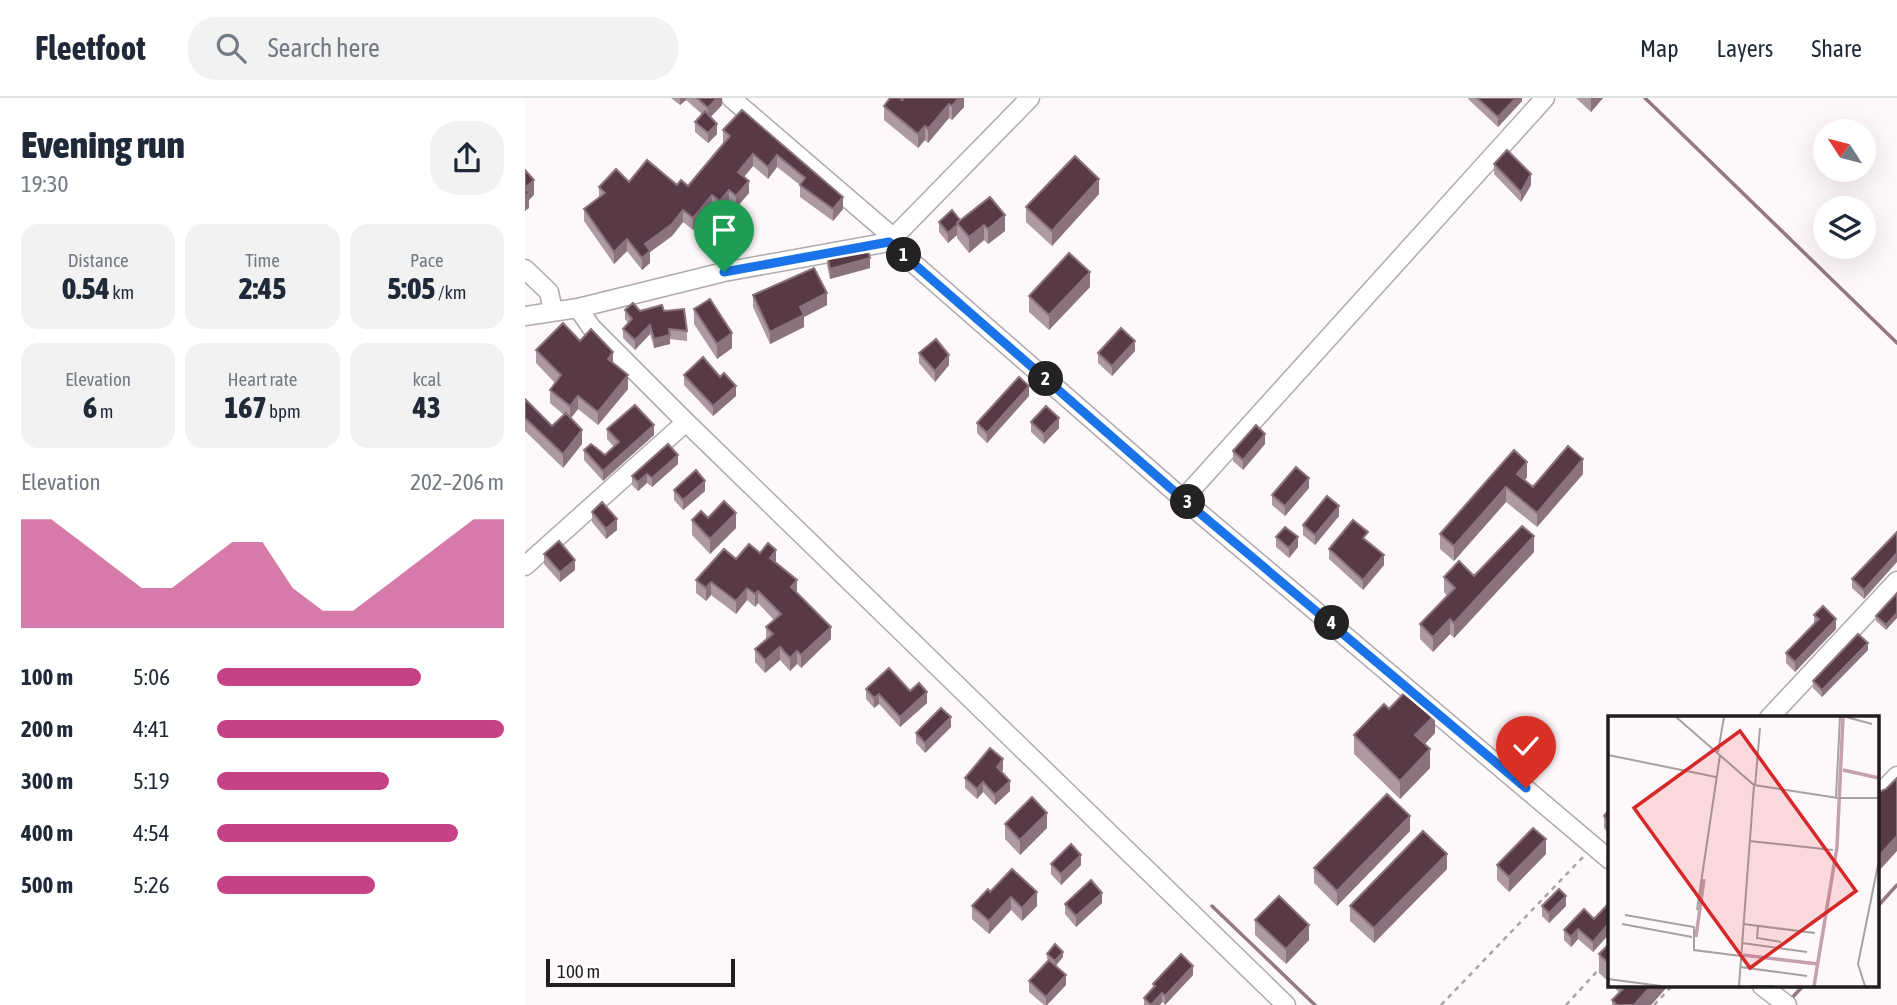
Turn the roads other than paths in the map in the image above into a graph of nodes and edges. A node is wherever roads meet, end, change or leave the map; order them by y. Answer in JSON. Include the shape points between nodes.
{"nodes":[{"id":1,"x":731,"y":98,"type":"edge"},
{"id":2,"x":1030,"y":98,"type":"edge"},
{"id":3,"x":1545,"y":98,"type":"edge"},
{"id":4,"x":892,"y":240,"type":"junction"},
{"id":5,"x":525,"y":269,"type":"edge"},
{"id":6,"x":578,"y":308,"type":"junction"},
{"id":7,"x":553,"y":311,"type":"junction"},
{"id":8,"x":525,"y":316,"type":"edge"},
{"id":9,"x":686,"y":422,"type":"junction"},
{"id":10,"x":1183,"y":499,"type":"junction"},
{"id":11,"x":525,"y":566,"type":"edge"},
{"id":12,"x":1897,"y":581,"type":"edge"},
{"id":13,"x":1771,"y":716,"type":"edge"},
{"id":14,"x":1897,"y":776,"type":"edge"},
{"id":15,"x":1879,"y":795,"type":"edge"},
{"id":16,"x":1608,"y":858,"type":"edge"},
{"id":17,"x":1765,"y":988,"type":"edge"},
{"id":18,"x":1785,"y":1003,"type":"edge"},
{"id":19,"x":1286,"y":1005,"type":"edge"}],
"edges":[{"from":1,"to":4,"type":"street"},
{"from":2,"to":4,"type":"street"},
{"from":3,"to":10,"type":"street"},
{"from":4,"to":6,"type":"street","via":[[724,272]]},
{"from":4,"to":10,"type":"street"},
{"from":5,"to":7,"type":"street","via":[[549,292]]},
{"from":6,"to":7,"type":"street"},
{"from":6,"to":9,"type":"street","via":[[591,327]]},
{"from":7,"to":8,"type":"street"},
{"from":9,"to":11,"type":"street"},
{"from":9,"to":19,"type":"street"},
{"from":10,"to":16,"type":"street"},
{"from":12,"to":13,"type":"street"},
{"from":14,"to":15,"type":"street"},
{"from":17,"to":18,"type":"street"}]}
